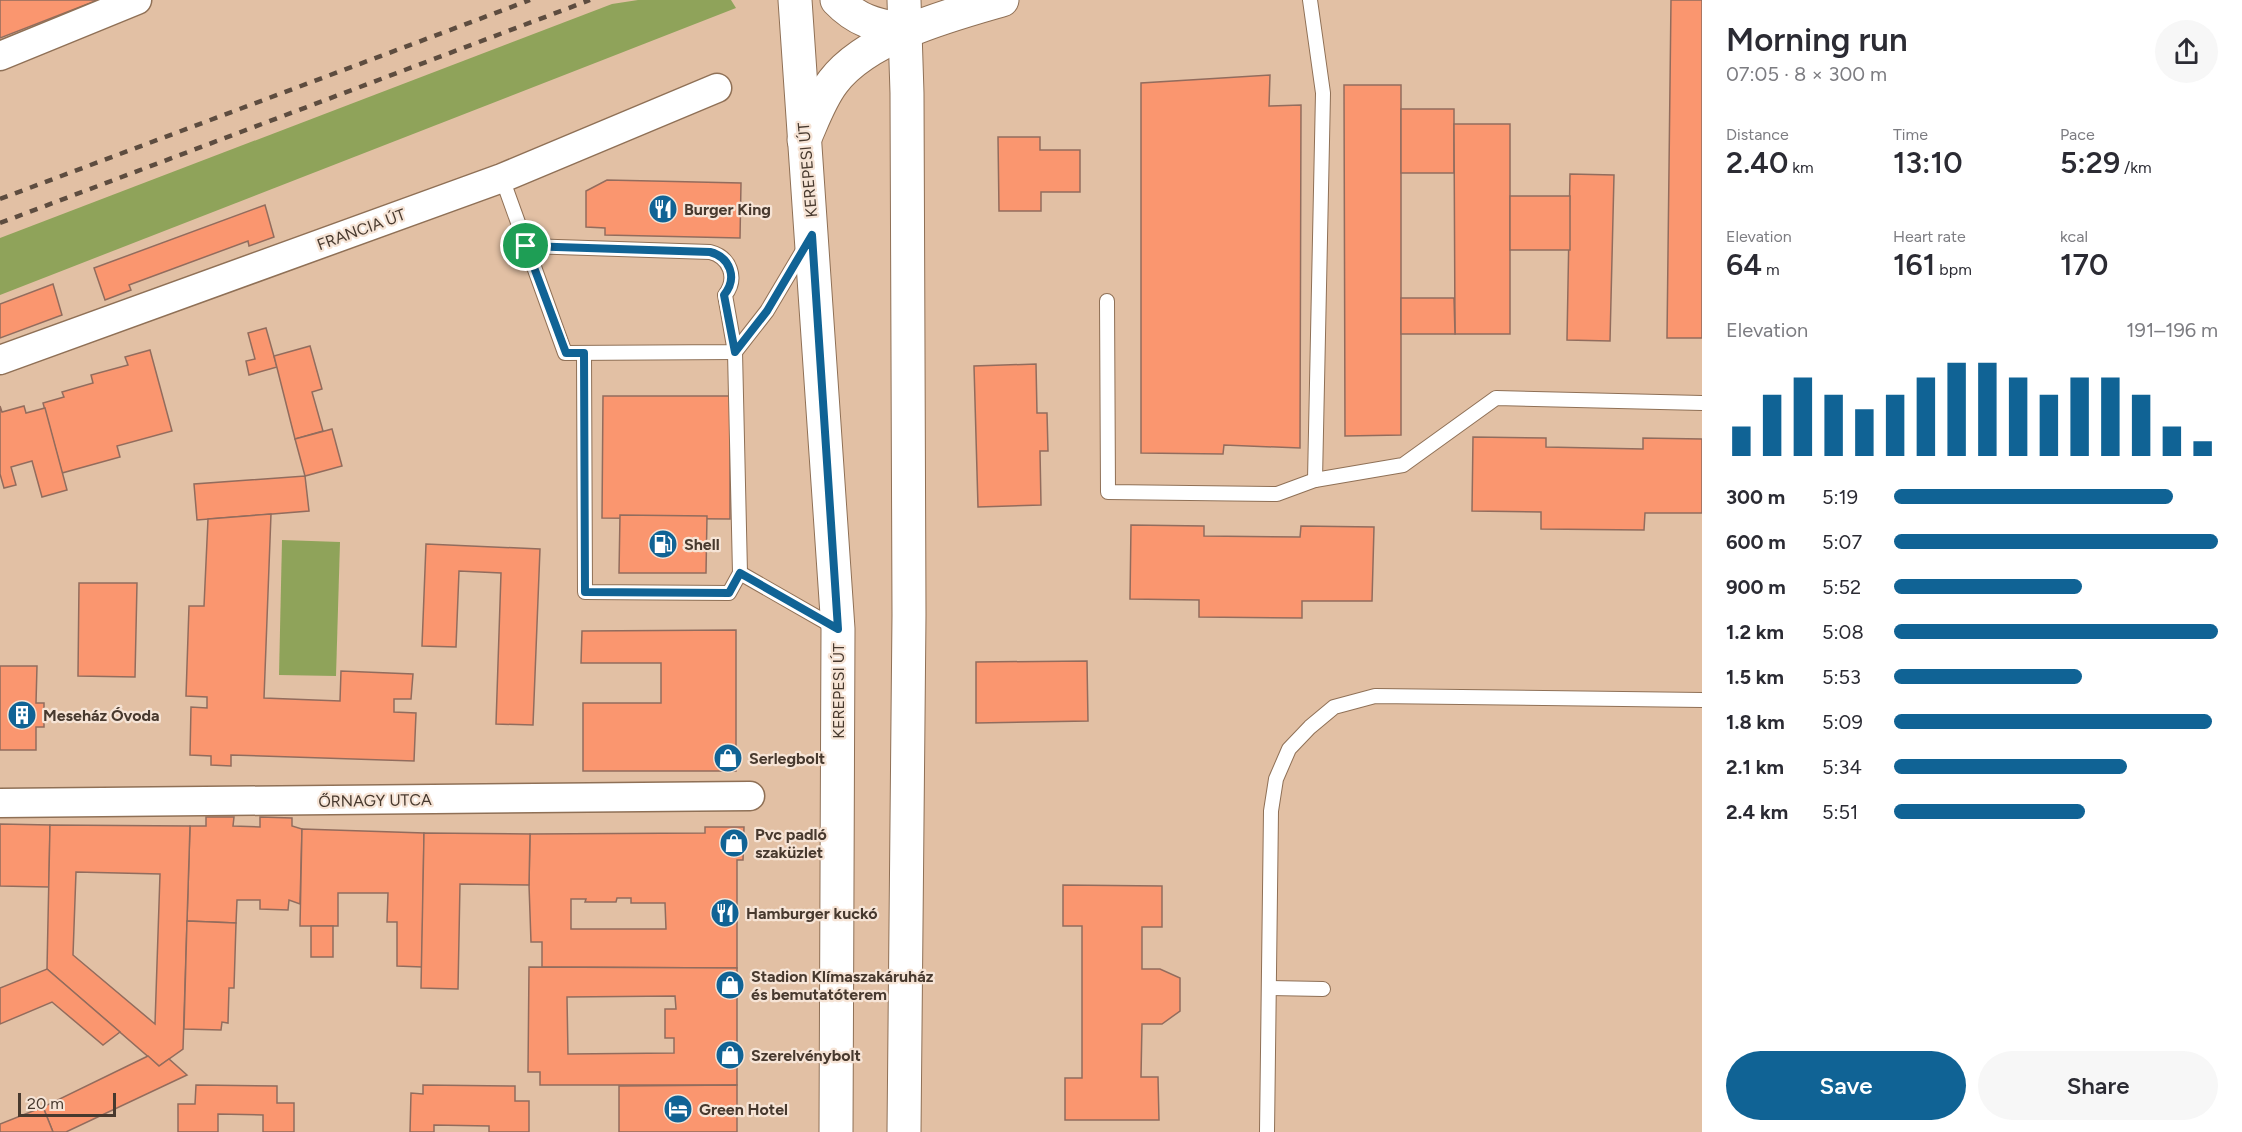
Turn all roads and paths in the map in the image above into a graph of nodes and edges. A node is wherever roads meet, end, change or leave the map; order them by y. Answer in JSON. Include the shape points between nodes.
{"nodes":[{"id":1,"x":137,"y":0,"type":"edge"},
{"id":2,"x":795,"y":0,"type":"edge"},
{"id":3,"x":837,"y":0,"type":"edge"},
{"id":4,"x":1310,"y":0,"type":"edge"},
{"id":5,"x":991,"y":1,"type":"edge"},
{"id":6,"x":904,"y":15,"type":"edge"},
{"id":7,"x":0,"y":56,"type":"edge"},
{"id":8,"x":717,"y":88,"type":"dead end"},
{"id":9,"x":804,"y":140,"type":"junction"},
{"id":10,"x":502,"y":178,"type":"junction"},
{"id":11,"x":812,"y":235,"type":"junction"},
{"id":12,"x":526,"y":246,"type":"junction"},
{"id":13,"x":1107,"y":301,"type":"dead end"},
{"id":14,"x":735,"y":352,"type":"junction"},
{"id":15,"x":584,"y":353,"type":"junction"},
{"id":16,"x":0,"y":360,"type":"edge"},
{"id":17,"x":1702,"y":403,"type":"edge"},
{"id":18,"x":1315,"y":480,"type":"junction"},
{"id":19,"x":740,"y":573,"type":"junction"},
{"id":20,"x":838,"y":629,"type":"junction"},
{"id":21,"x":1702,"y":700,"type":"edge"},
{"id":22,"x":750,"y":796,"type":"dead end"},
{"id":23,"x":0,"y":803,"type":"edge"},
{"id":24,"x":1269,"y":988,"type":"junction"},
{"id":25,"x":1323,"y":989,"type":"dead end"},
{"id":26,"x":836,"y":1132,"type":"edge"},
{"id":27,"x":904,"y":1132,"type":"edge"},
{"id":28,"x":1268,"y":1132,"type":"edge"}],
"edges":[{"from":1,"to":7,"type":"street"},
{"from":2,"to":9,"type":"main road","name":"KEREPESI ÚT"},
{"from":3,"to":6,"type":"main road","via":[[868,23]]},
{"from":4,"to":18,"type":"lane","via":[[1323,93]]},
{"from":5,"to":6,"type":"main road"},
{"from":6,"to":9,"type":"main road","via":[[833,81]]},
{"from":6,"to":27,"type":"main road","via":[[909,627]]},
{"from":8,"to":10,"type":"street","name":"FRANCIA ÚT"},
{"from":9,"to":11,"type":"main road","name":"KEREPESI ÚT"},
{"from":10,"to":12,"type":"lane"},
{"from":10,"to":16,"type":"street","name":"FRANCIA ÚT"},
{"from":11,"to":14,"type":"lane","via":[[767,311]]},
{"from":11,"to":20,"type":"main road","name":"KEREPESI ÚT"},
{"from":12,"to":14,"type":"lane","via":[[717,254],[727,261],[731,274],[732,283],[724,295]]},
{"from":12,"to":15,"type":"lane","via":[[566,353]]},
{"from":13,"to":18,"type":"lane","via":[[1108,492],[1277,494]]},
{"from":14,"to":15,"type":"lane"},
{"from":14,"to":19,"type":"lane"},
{"from":15,"to":19,"type":"lane","via":[[585,592],[729,593]]},
{"from":17,"to":18,"type":"lane","via":[[1496,398],[1403,465]]},
{"from":19,"to":20,"type":"lane"},
{"from":20,"to":26,"type":"main road","name":"KEREPESI ÚT"},
{"from":21,"to":24,"type":"lane","via":[[1375,696],[1334,707],[1289,749],[1276,779],[1271,812]]},
{"from":22,"to":23,"type":"street","name":"ŐRNAGY UTCA"},
{"from":24,"to":25,"type":"lane"},
{"from":24,"to":28,"type":"lane"}]}
